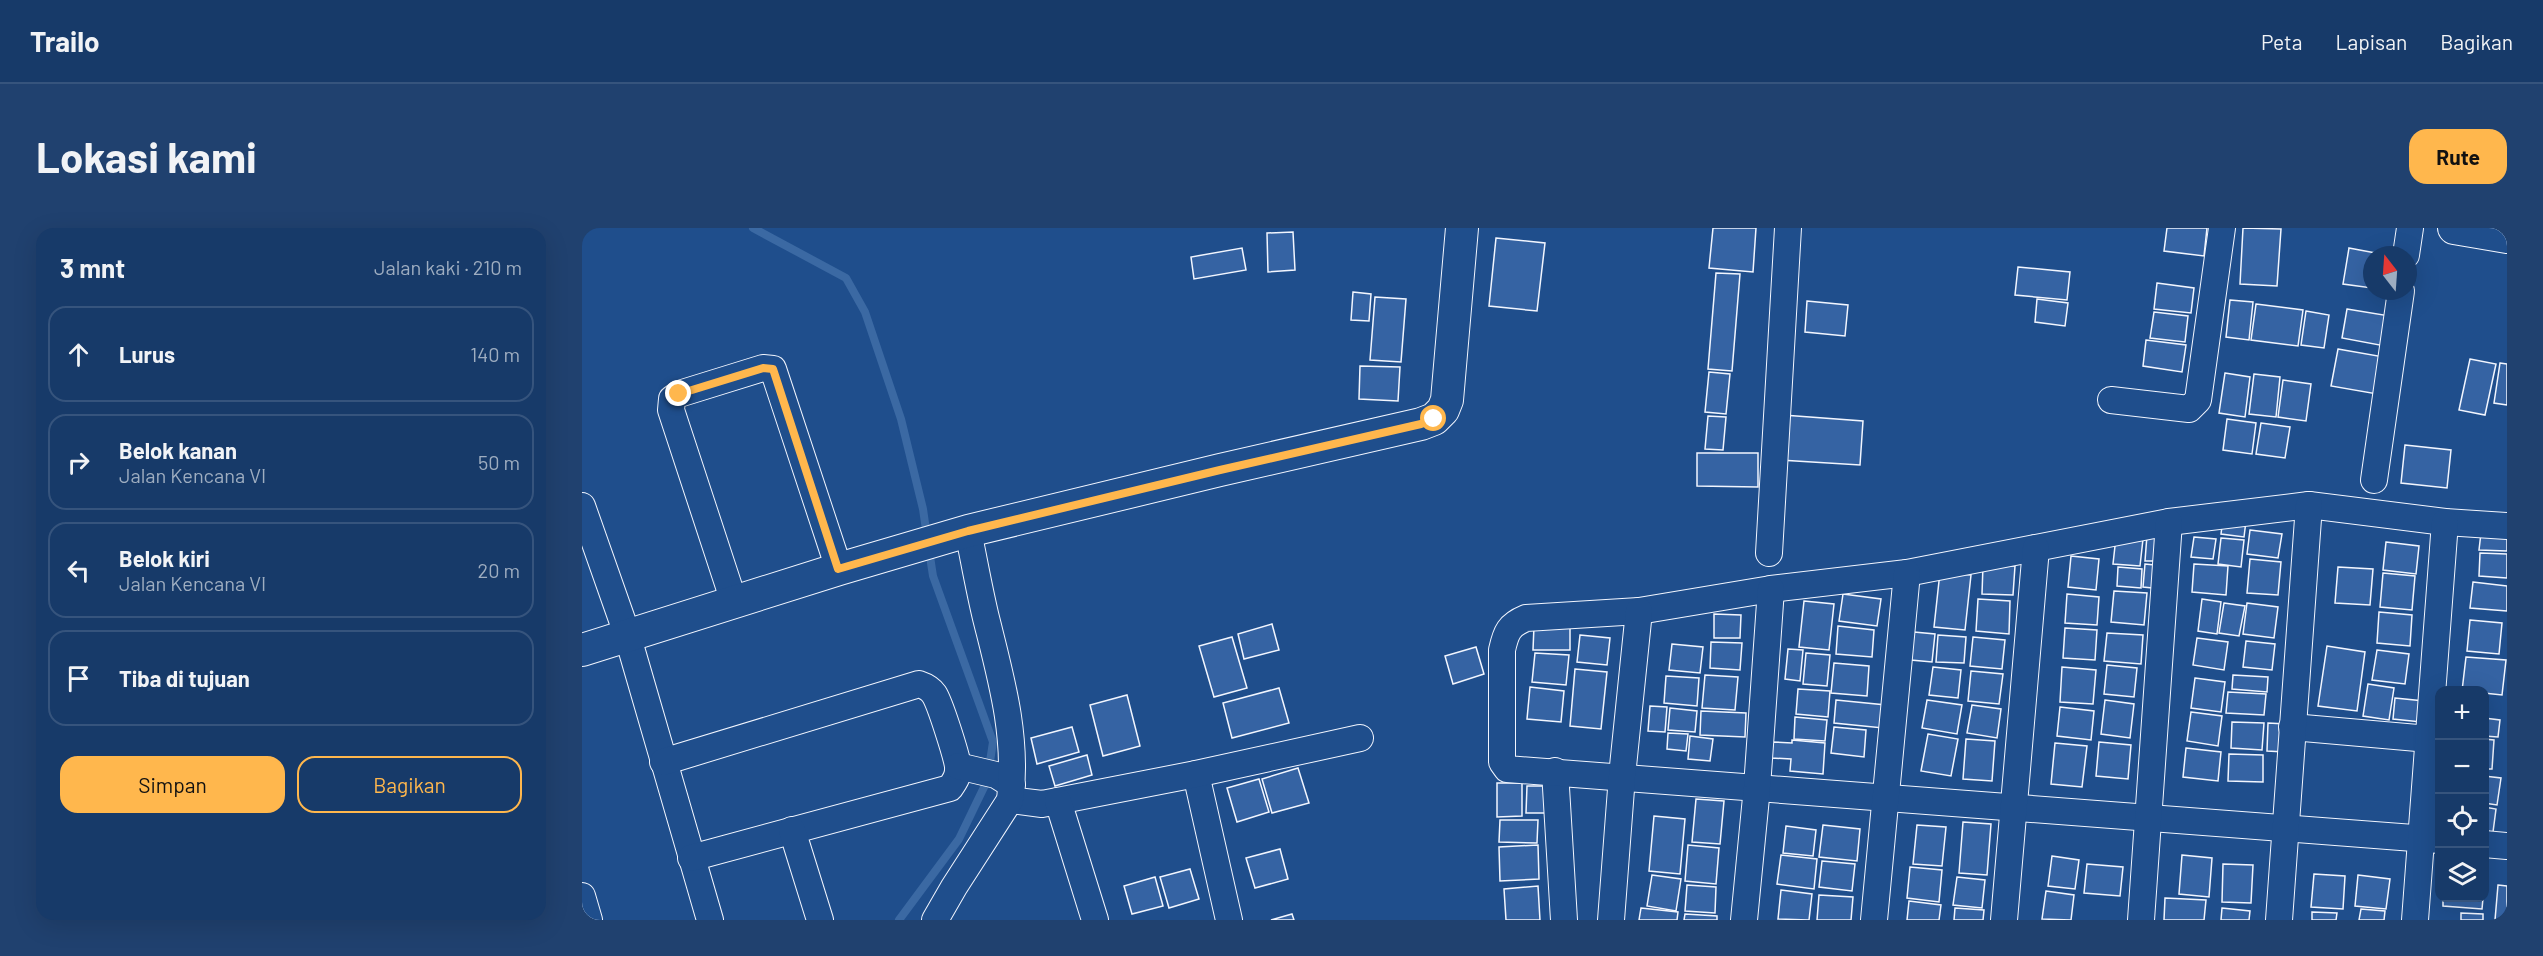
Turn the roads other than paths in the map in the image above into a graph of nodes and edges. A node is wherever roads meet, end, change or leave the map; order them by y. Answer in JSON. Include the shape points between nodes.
{"nodes":[{"id":1,"x":1462,"y":228,"type":"edge"},
{"id":2,"x":1788,"y":228,"type":"edge"},
{"id":3,"x":2222,"y":228,"type":"edge"},
{"id":4,"x":2410,"y":228,"type":"edge"},
{"id":5,"x":2454,"y":228,"type":"edge"},
{"id":6,"x":2507,"y":237,"type":"edge"},
{"id":7,"x":2407,"y":246,"type":"edge"},
{"id":8,"x":2400,"y":300,"type":"edge"},
{"id":9,"x":2111,"y":400,"type":"dead end"},
{"id":10,"x":2374,"y":480,"type":"dead end"},
{"id":11,"x":2308,"y":505,"type":"junction"},
{"id":12,"x":582,"y":506,"type":"edge"},
{"id":13,"x":2169,"y":522,"type":"junction"},
{"id":14,"x":2445,"y":522,"type":"junction"},
{"id":15,"x":2507,"y":526,"type":"edge"},
{"id":16,"x":964,"y":533,"type":"junction"},
{"id":17,"x":2036,"y":548,"type":"junction"},
{"id":18,"x":1769,"y":553,"type":"dead end"},
{"id":19,"x":838,"y":569,"type":"junction"},
{"id":20,"x":1907,"y":573,"type":"junction"},
{"id":21,"x":1771,"y":589,"type":"junction"},
{"id":22,"x":734,"y":602,"type":"junction"},
{"id":23,"x":1639,"y":611,"type":"junction"},
{"id":24,"x":627,"y":634,"type":"junction"},
{"id":25,"x":582,"y":650,"type":"edge"},
{"id":26,"x":2292,"y":727,"type":"junction"},
{"id":27,"x":1360,"y":738,"type":"dead end"},
{"id":28,"x":2429,"y":739,"type":"junction"},
{"id":29,"x":663,"y":762,"type":"junction"},
{"id":30,"x":964,"y":767,"type":"junction"},
{"id":31,"x":1555,"y":771,"type":"junction"},
{"id":32,"x":1196,"y":774,"type":"junction"},
{"id":33,"x":1622,"y":776,"type":"junction"},
{"id":34,"x":1006,"y":787,"type":"junction"},
{"id":35,"x":1757,"y":787,"type":"junction"},
{"id":36,"x":1886,"y":797,"type":"junction"},
{"id":37,"x":1058,"y":801,"type":"junction"},
{"id":38,"x":2014,"y":807,"type":"junction"},
{"id":39,"x":2148,"y":818,"type":"junction"},
{"id":40,"x":2285,"y":828,"type":"junction"},
{"id":41,"x":792,"y":830,"type":"junction"},
{"id":42,"x":2430,"y":840,"type":"edge"},
{"id":43,"x":2489,"y":844,"type":"edge"},
{"id":44,"x":2507,"y":846,"type":"edge"},
{"id":45,"x":691,"y":858,"type":"junction"},
{"id":46,"x":582,"y":896,"type":"edge"},
{"id":47,"x":589,"y":920,"type":"edge"},
{"id":48,"x":710,"y":920,"type":"edge"},
{"id":49,"x":820,"y":920,"type":"edge"},
{"id":50,"x":935,"y":920,"type":"edge"},
{"id":51,"x":1095,"y":920,"type":"edge"},
{"id":52,"x":1229,"y":920,"type":"edge"},
{"id":53,"x":1564,"y":920,"type":"edge"},
{"id":54,"x":1611,"y":920,"type":"edge"},
{"id":55,"x":1744,"y":920,"type":"edge"},
{"id":56,"x":1874,"y":920,"type":"edge"},
{"id":57,"x":2004,"y":920,"type":"edge"},
{"id":58,"x":2141,"y":920,"type":"edge"},
{"id":59,"x":2278,"y":920,"type":"edge"},
{"id":60,"x":2415,"y":920,"type":"edge"}],
"edges":[{"from":1,"to":16,"type":"street","via":[[1447,400],[1434,419]]},
{"from":2,"to":18,"type":"street"},
{"from":3,"to":9,"type":"street","via":[[2195,405],[2189,409]]},
{"from":4,"to":7,"type":"street"},
{"from":5,"to":6,"type":"street"},
{"from":8,"to":10,"type":"street"},
{"from":11,"to":13,"type":"street"},
{"from":11,"to":14,"type":"street"},
{"from":11,"to":26,"type":"street"},
{"from":12,"to":24,"type":"street"},
{"from":13,"to":17,"type":"street"},
{"from":13,"to":39,"type":"street"},
{"from":14,"to":15,"type":"street"},
{"from":14,"to":28,"type":"street"},
{"from":16,"to":19,"type":"street"},
{"from":16,"to":34,"type":"street","via":[[1008,706],[1012,742]]},
{"from":17,"to":20,"type":"street"},
{"from":17,"to":38,"type":"street"},
{"from":19,"to":22,"type":"street"},
{"from":19,"to":22,"type":"street","via":[[776,373],[770,368],[679,394],[671,402],[671,411]]},
{"from":20,"to":21,"type":"street"},
{"from":20,"to":36,"type":"street"},
{"from":21,"to":23,"type":"street"},
{"from":21,"to":35,"type":"street"},
{"from":22,"to":24,"type":"street"},
{"from":23,"to":31,"type":"street","via":[[1526,618],[1506,632],[1502,650],[1502,762],[1507,769]]},
{"from":23,"to":33,"type":"street"},
{"from":24,"to":25,"type":"street"},
{"from":24,"to":29,"type":"street"},
{"from":26,"to":28,"type":"street"},
{"from":26,"to":40,"type":"street"},
{"from":27,"to":32,"type":"street"},
{"from":28,"to":42,"type":"street"},
{"from":29,"to":30,"type":"street","via":[[919,684],[934,694]]},
{"from":29,"to":45,"type":"street"},
{"from":30,"to":34,"type":"street"},
{"from":30,"to":41,"type":"street","via":[[950,788]]},
{"from":31,"to":33,"type":"street"},
{"from":31,"to":53,"type":"street"},
{"from":32,"to":37,"type":"street"},
{"from":32,"to":52,"type":"street"},
{"from":33,"to":35,"type":"street"},
{"from":33,"to":54,"type":"street"},
{"from":34,"to":37,"type":"street","via":[[1042,804]]},
{"from":34,"to":50,"type":"street"},
{"from":35,"to":36,"type":"street"},
{"from":35,"to":55,"type":"street"},
{"from":36,"to":38,"type":"street"},
{"from":36,"to":56,"type":"street"},
{"from":37,"to":51,"type":"street"},
{"from":38,"to":39,"type":"street"},
{"from":38,"to":57,"type":"street"},
{"from":39,"to":40,"type":"street"},
{"from":39,"to":58,"type":"street"},
{"from":40,"to":42,"type":"street"},
{"from":40,"to":59,"type":"street"},
{"from":41,"to":45,"type":"street"},
{"from":41,"to":49,"type":"street"},
{"from":42,"to":60,"type":"street"},
{"from":43,"to":44,"type":"street"},
{"from":45,"to":48,"type":"street"},
{"from":46,"to":47,"type":"street"}]}
